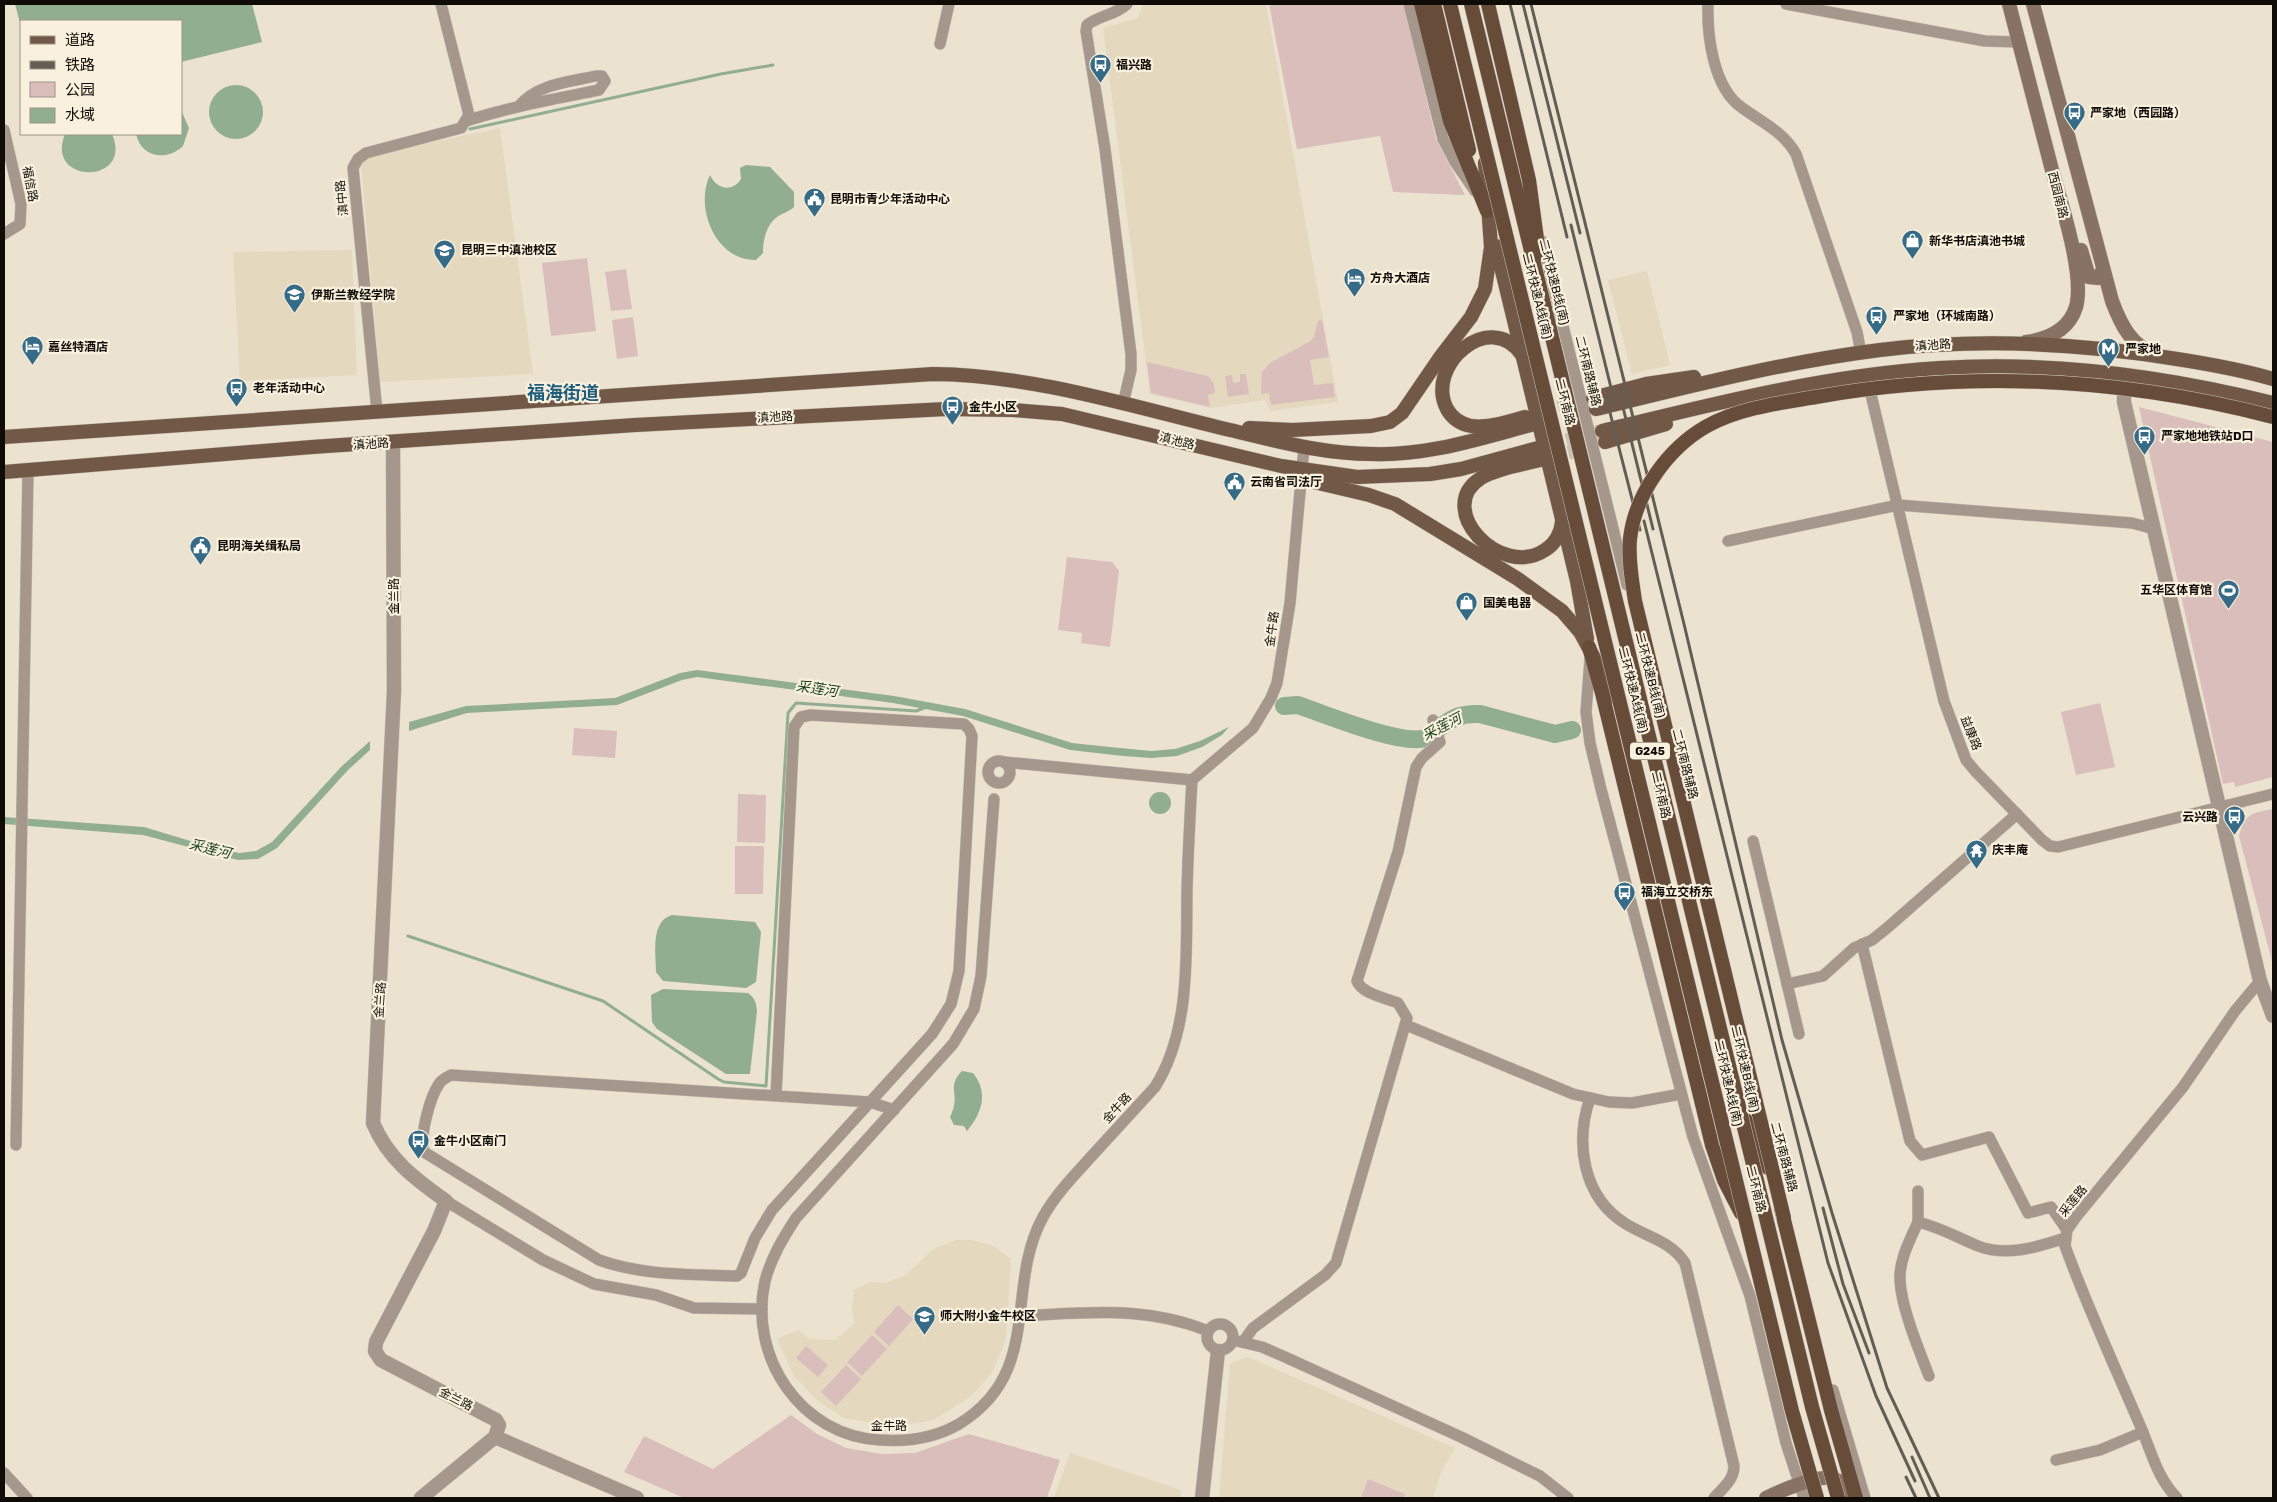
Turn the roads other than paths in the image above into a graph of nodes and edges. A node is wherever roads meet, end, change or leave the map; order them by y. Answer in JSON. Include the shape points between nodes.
{"nodes":[{"id":1,"x":441,"y":4,"type":"edge"},
{"id":2,"x":949,"y":4,"type":"edge"},
{"id":3,"x":1127,"y":4,"type":"edge"},
{"id":4,"x":1409,"y":4,"type":"edge"},
{"id":5,"x":1421,"y":4,"type":"edge"},
{"id":6,"x":1434,"y":4,"type":"edge"},
{"id":7,"x":1452,"y":4,"type":"edge"},
{"id":8,"x":1470,"y":4,"type":"edge"},
{"id":9,"x":1486,"y":4,"type":"edge"},
{"id":10,"x":1708,"y":4,"type":"edge"},
{"id":11,"x":1786,"y":4,"type":"edge"},
{"id":12,"x":2009,"y":4,"type":"edge"},
{"id":13,"x":2033,"y":4,"type":"edge"},
{"id":14,"x":2018,"y":42,"type":"junction"},
{"id":15,"x":940,"y":44,"type":"dead end"},
{"id":16,"x":1477,"y":101,"type":"junction"},
{"id":17,"x":519,"y":106,"type":"junction"},
{"id":18,"x":1454,"y":112,"type":"junction"},
{"id":19,"x":466,"y":121,"type":"junction"},
{"id":20,"x":4,"y":130,"type":"edge"},
{"id":21,"x":1487,"y":211,"type":"junction"},
{"id":22,"x":2063,"y":211,"type":"junction"},
{"id":23,"x":4,"y":234,"type":"edge"},
{"id":24,"x":2103,"y":270,"type":"junction"},
{"id":25,"x":1543,"y":300,"type":"junction"},
{"id":26,"x":2007,"y":343,"type":"junction"},
{"id":27,"x":1861,"y":353,"type":"junction"},
{"id":28,"x":1523,"y":357,"type":"junction"},
{"id":29,"x":2167,"y":358,"type":"junction"},
{"id":30,"x":1867,"y":375,"type":"junction"},
{"id":31,"x":2124,"y":375,"type":"junction"},
{"id":32,"x":2273,"y":379,"type":"edge"},
{"id":33,"x":1594,"y":403,"type":"tunnel mouth"},
{"id":34,"x":2273,"y":403,"type":"edge"},
{"id":35,"x":1123,"y":404,"type":"junction"},
{"id":36,"x":377,"y":412,"type":"junction"},
{"id":37,"x":2273,"y":417,"type":"edge"},
{"id":38,"x":1191,"y":421,"type":"junction"},
{"id":39,"x":4,"y":436,"type":"edge"},
{"id":40,"x":1604,"y":437,"type":"tunnel mouth"},
{"id":41,"x":393,"y":442,"type":"junction"},
{"id":42,"x":1304,"y":447,"type":"junction"},
{"id":43,"x":1330,"y":451,"type":"junction"},
{"id":44,"x":28,"y":471,"type":"junction"},
{"id":45,"x":4,"y":472,"type":"edge"},
{"id":46,"x":1303,"y":474,"type":"junction"},
{"id":47,"x":1898,"y":506,"type":"junction"},
{"id":48,"x":1562,"y":518,"type":"junction"},
{"id":49,"x":2154,"y":529,"type":"junction"},
{"id":50,"x":1728,"y":542,"type":"dead end"},
{"id":51,"x":1589,"y":648,"type":"junction"},
{"id":52,"x":1432,"y":720,"type":"dead end"},
{"id":53,"x":1631,"y":732,"type":"junction"},
{"id":54,"x":1004,"y":762,"type":"junction"},
{"id":55,"x":970,"y":764,"type":"junction"},
{"id":56,"x":1033,"y":765,"type":"junction"},
{"id":57,"x":988,"y":771,"type":"junction"},
{"id":58,"x":1008,"y":780,"type":"junction"},
{"id":59,"x":1192,"y":780,"type":"junction"},
{"id":60,"x":2273,"y":794,"type":"edge"},
{"id":61,"x":994,"y":799,"type":"junction"},
{"id":62,"x":2219,"y":807,"type":"junction"},
{"id":63,"x":2017,"y":814,"type":"junction"},
{"id":64,"x":1753,"y":841,"type":"dead end"},
{"id":65,"x":1862,"y":944,"type":"junction"},
{"id":66,"x":2260,"y":981,"type":"junction"},
{"id":67,"x":1787,"y":984,"type":"junction"},
{"id":68,"x":2273,"y":1016,"type":"edge"},
{"id":69,"x":1406,"y":1025,"type":"junction"},
{"id":70,"x":1737,"y":1026,"type":"junction"},
{"id":71,"x":1799,"y":1034,"type":"dead end"},
{"id":72,"x":1731,"y":1074,"type":"junction"},
{"id":73,"x":1681,"y":1094,"type":"junction"},
{"id":74,"x":776,"y":1096,"type":"junction"},
{"id":75,"x":1590,"y":1098,"type":"junction"},
{"id":76,"x":870,"y":1102,"type":"junction"},
{"id":77,"x":894,"y":1110,"type":"junction"},
{"id":78,"x":1749,"y":1128,"type":"junction"},
{"id":79,"x":16,"y":1145,"type":"dead end"},
{"id":80,"x":1918,"y":1191,"type":"dead end"},
{"id":81,"x":446,"y":1201,"type":"junction"},
{"id":82,"x":1763,"y":1208,"type":"junction"},
{"id":83,"x":1784,"y":1218,"type":"junction"},
{"id":84,"x":1918,"y":1222,"type":"junction"},
{"id":85,"x":2066,"y":1234,"type":"junction"},
{"id":86,"x":1750,"y":1240,"type":"junction"},
{"id":87,"x":762,"y":1309,"type":"junction"},
{"id":88,"x":1021,"y":1316,"type":"junction"},
{"id":89,"x":1208,"y":1331,"type":"junction"},
{"id":90,"x":1238,"y":1341,"type":"junction"},
{"id":91,"x":1218,"y":1351,"type":"junction"},
{"id":92,"x":1929,"y":1376,"type":"dead end"},
{"id":93,"x":2143,"y":1432,"type":"junction"},
{"id":94,"x":495,"y":1437,"type":"junction"},
{"id":95,"x":2056,"y":1460,"type":"dead end"},
{"id":96,"x":4,"y":1473,"type":"edge"},
{"id":97,"x":1829,"y":1478,"type":"junction"},
{"id":98,"x":1815,"y":1481,"type":"junction"},
{"id":99,"x":1799,"y":1484,"type":"junction"},
{"id":100,"x":1851,"y":1491,"type":"edge"},
{"id":101,"x":27,"y":1498,"type":"edge"},
{"id":102,"x":422,"y":1498,"type":"edge"},
{"id":103,"x":637,"y":1498,"type":"edge"},
{"id":104,"x":1202,"y":1498,"type":"edge"},
{"id":105,"x":1568,"y":1498,"type":"edge"},
{"id":106,"x":1714,"y":1498,"type":"edge"},
{"id":107,"x":1766,"y":1498,"type":"edge"},
{"id":108,"x":1804,"y":1498,"type":"edge"},
{"id":109,"x":1819,"y":1498,"type":"edge"},
{"id":110,"x":1837,"y":1498,"type":"edge"},
{"id":111,"x":1856,"y":1498,"type":"edge"},
{"id":112,"x":1865,"y":1498,"type":"edge"},
{"id":113,"x":2177,"y":1498,"type":"edge"}],
"edges":[{"from":1,"to":19,"type":"street","via":[[465,95],[469,115]]},
{"from":2,"to":15,"type":"street"},
{"from":3,"to":35,"type":"street","via":[[1116,13],[1094,19],[1086,31],[1132,354]]},
{"from":4,"to":21,"type":"street","via":[[1443,138]]},
{"from":5,"to":18,"type":"highway"},
{"from":6,"to":18,"type":"highway"},
{"from":7,"to":16,"type":"main road","name":"二环南路","number":"G245"},
{"from":7,"to":86,"type":"highway","name":"二环快速A线(南)","bridge":true},
{"from":8,"to":25,"type":"highway","name":"二环快速B线(南)","bridge":true},
{"from":8,"to":97,"type":"main road","name":"二环南路","number":"G245","via":[[1754,1181]]},
{"from":9,"to":25,"type":"highway","bridge":true,"via":[[1529,180]]},
{"from":9,"to":112,"type":"street","name":"二环南路辅路","via":[[1721,969],[1817,1334]]},
{"from":10,"to":27,"type":"street","via":[[1707,31],[1720,77],[1729,95],[1789,141],[1796,154],[1857,332]]},
{"from":11,"to":14,"type":"street","via":[[1985,41]]},
{"from":12,"to":14,"type":"main road","name":"西园南路"},
{"from":13,"to":24,"type":"main road","name":"西园南路"},
{"from":14,"to":22,"type":"main road","name":"西园南路"},
{"from":16,"to":21,"type":"main road"},
{"from":16,"to":53,"type":"main road","name":"二环南路","number":"G245"},
{"from":17,"to":17,"type":"street","name":"滇中路","via":[[599,90],[605,81],[602,76],[596,76],[538,90],[528,95]]},
{"from":17,"to":19,"type":"street","name":"滇中路"},
{"from":18,"to":21,"type":"highway"},
{"from":19,"to":36,"type":"street","name":"滇中路","via":[[461,128],[366,154],[353,168]]},
{"from":20,"to":23,"type":"street","name":"福信路","via":[[22,204],[20,224]]},
{"from":21,"to":28,"type":"main road"},
{"from":21,"to":38,"type":"main road","via":[[1490,265],[1479,304],[1397,418],[1371,426],[1293,430]]},
{"from":22,"to":24,"type":"main road","via":[[2078,237],[2087,274],[2098,278]]},
{"from":22,"to":26,"type":"main road","name":"西园南路","via":[[2077,278],[2078,297],[2074,313],[2062,329],[2049,336]]},
{"from":24,"to":29,"type":"main road","name":"西园南路","via":[[2115,310],[2129,336],[2142,348]]},
{"from":25,"to":72,"type":"highway","name":"二环快速B线(南)","bridge":true},
{"from":26,"to":27,"type":"main road","name":"滇池路","via":[[1937,345]]},
{"from":26,"to":29,"type":"main road","name":"滇池路","via":[[2084,347]]},
{"from":27,"to":33,"type":"main road","name":"滇池路","via":[[1760,371],[1658,382]]},
{"from":28,"to":43,"type":"main road","name":"滇池路","via":[[1515,347],[1500,338],[1489,337],[1473,342],[1450,362],[1442,392],[1449,412],[1465,424],[1482,426],[1529,421],[1427,451],[1385,454]]},
{"from":28,"to":48,"type":"main road"},
{"from":29,"to":32,"type":"main road","name":"滇池路"},
{"from":30,"to":31,"type":"main road","name":"滇池路","via":[[1991,366]]},
{"from":30,"to":40,"type":"main road","name":"滇池路","via":[[1765,393]]},
{"from":30,"to":47,"type":"street","name":"益康路"},
{"from":31,"to":34,"type":"main road","name":"滇池路"},
{"from":31,"to":49,"type":"street","via":[[2124,402]]},
{"from":35,"to":36,"type":"main road","name":"滇池路","via":[[1010,380],[925,374]]},
{"from":35,"to":38,"type":"main road","name":"滇池路"},
{"from":36,"to":39,"type":"main road","name":"滇池路"},
{"from":37,"to":70,"type":"highway","bridge":true,"via":[[2188,398],[2096,385],[2022,380],[1940,381],[1846,392],[1733,415],[1695,434],[1667,460],[1648,489],[1633,525],[1630,548],[1632,578],[1646,651]]},
{"from":38,"to":42,"type":"main road","name":"滇池路"},
{"from":41,"to":44,"type":"main road","name":"滇池路"},
{"from":41,"to":46,"type":"main road","name":"滇池路","via":[[894,410],[973,409],[1062,414]]},
{"from":41,"to":81,"type":"street","name":"金兰路","via":[[394,691],[373,1123],[388,1152],[399,1165]]},
{"from":42,"to":43,"type":"main road","name":"滇池路"},
{"from":42,"to":46,"type":"street","name":"金牛路"},
{"from":43,"to":46,"type":"main road","via":[[1314,456]]},
{"from":44,"to":45,"type":"main road","name":"滇池路"},
{"from":44,"to":79,"type":"street"},
{"from":46,"to":48,"type":"main road","via":[[1415,476],[1539,454],[1476,482],[1466,496],[1467,518],[1488,546],[1501,553],[1521,557],[1540,554],[1550,547],[1560,532]]},
{"from":46,"to":51,"type":"main road","via":[[1321,484],[1376,497],[1406,510],[1546,598],[1575,625]]},
{"from":46,"to":59,"type":"street","name":"金牛路","via":[[1290,603],[1272,698],[1253,728]]},
{"from":47,"to":49,"type":"street","via":[[2132,523]]},
{"from":47,"to":50,"type":"street"},
{"from":47,"to":63,"type":"street","name":"益康路","via":[[1944,701],[1966,760]]},
{"from":48,"to":51,"type":"main road"},
{"from":49,"to":62,"type":"street"},
{"from":51,"to":53,"type":"main road"},
{"from":51,"to":73,"type":"street","via":[[1586,712],[1590,743]]},
{"from":51,"to":86,"type":"highway","bridge":true,"via":[[1712,1145]]},
{"from":52,"to":69,"type":"street","via":[[1440,742],[1416,767],[1398,852],[1357,981],[1365,991],[1398,1003],[1404,1010]]},
{"from":53,"to":98,"type":"main road","name":"二环南路","number":"G245"},
{"from":54,"to":56,"type":"street"},
{"from":54,"to":57,"type":"street","via":[[994,762]]},
{"from":54,"to":58,"type":"street","via":[[1011,771]]},
{"from":55,"to":57,"type":"street"},
{"from":55,"to":74,"type":"street","via":[[972,736],[964,724],[811,715],[801,717],[794,727]]},
{"from":55,"to":76,"type":"street","via":[[959,971],[955,992],[932,1034]]},
{"from":56,"to":58,"type":"street"},
{"from":56,"to":59,"type":"street"},
{"from":57,"to":58,"type":"street","via":[[995,783]]},
{"from":57,"to":61,"type":"street"},
{"from":58,"to":61,"type":"street"},
{"from":59,"to":88,"type":"street","name":"金牛路","via":[[1186,961],[1182,1009],[1174,1048],[1155,1086],[1066,1184],[1042,1218],[1027,1260]]},
{"from":60,"to":62,"type":"street","name":"益康路"},
{"from":61,"to":77,"type":"street","name":"金牛路","via":[[981,976],[974,1009],[953,1044]]},
{"from":62,"to":63,"type":"street","name":"益康路","via":[[2058,847],[2046,843]]},
{"from":62,"to":66,"type":"street"},
{"from":63,"to":65,"type":"street","via":[[1887,928]]},
{"from":64,"to":67,"type":"street"},
{"from":65,"to":67,"type":"street","via":[[1823,976]]},
{"from":65,"to":85,"type":"street","via":[[1910,1141],[1922,1155],[1989,1137],[2028,1212],[2051,1207]]},
{"from":66,"to":68,"type":"street"},
{"from":66,"to":85,"type":"street","name":"采莲路","via":[[2235,1011],[2183,1087]]},
{"from":67,"to":71,"type":"street"},
{"from":69,"to":75,"type":"street","via":[[1573,1094]]},
{"from":69,"to":90,"type":"street","via":[[1336,1263],[1325,1275]]},
{"from":70,"to":78,"type":"highway","bridge":true},
{"from":70,"to":83,"type":"highway","bridge":true},
{"from":72,"to":78,"type":"highway","bridge":true},
{"from":72,"to":82,"type":"highway","name":"二环快速B线(南)","bridge":true},
{"from":73,"to":75,"type":"street","via":[[1632,1103]]},
{"from":73,"to":99,"type":"street","via":[[1704,1172],[1750,1296]]},
{"from":74,"to":76,"type":"street"},
{"from":74,"to":76,"type":"street","via":[[451,1075],[439,1084],[424,1122],[422,1147],[424,1152],[599,1260],[621,1268],[669,1274],[737,1276],[744,1269],[755,1238],[772,1210]]},
{"from":75,"to":106,"type":"street","via":[[1583,1121],[1582,1151],[1597,1194],[1616,1217],[1671,1246],[1685,1263],[1734,1466],[1731,1480]]},
{"from":76,"to":77,"type":"street"},
{"from":77,"to":87,"type":"street","name":"金牛路","via":[[792,1224],[770,1266]]},
{"from":78,"to":82,"type":"highway","bridge":true},
{"from":78,"to":83,"type":"highway","bridge":true,"via":[[1772,1177]]},
{"from":80,"to":84,"type":"street"},
{"from":81,"to":87,"type":"street","via":[[543,1260],[594,1284],[656,1295],[694,1308]]},
{"from":81,"to":94,"type":"street","name":"金兰路","via":[[434,1231],[376,1342],[375,1351],[381,1360],[496,1420],[499,1425]]},
{"from":82,"to":110,"type":"highway","name":"二环快速B线(南)","bridge":true},
{"from":83,"to":100,"type":"highway"},
{"from":84,"to":85,"type":"street","via":[[1943,1228],[1980,1247],[2003,1252],[2040,1246]]},
{"from":84,"to":92,"type":"street","via":[[1904,1256],[1900,1280]]},
{"from":85,"to":93,"type":"street","via":[[2065,1246],[2085,1301]]},
{"from":86,"to":109,"type":"highway","name":"二环快速A线(南)","bridge":true,"via":[[1792,1411]]},
{"from":87,"to":88,"type":"street","name":"金牛路","via":[[766,1342],[779,1379],[789,1393],[839,1432],[867,1440],[893,1441],[942,1433],[960,1424],[989,1399],[1008,1368]]},
{"from":88,"to":89,"type":"street","via":[[1107,1311],[1184,1322]]},
{"from":89,"to":90,"type":"street","via":[[1216,1324],[1224,1325]]},
{"from":89,"to":91,"type":"street","via":[[1207,1342]]},
{"from":90,"to":91,"type":"street"},
{"from":90,"to":105,"type":"street","via":[[1285,1357],[1461,1437],[1540,1476]]},
{"from":91,"to":104,"type":"street"},
{"from":93,"to":95,"type":"street","via":[[2100,1450]]},
{"from":93,"to":113,"type":"street","via":[[2156,1467]]},
{"from":94,"to":102,"type":"street"},
{"from":94,"to":103,"type":"street"},
{"from":96,"to":101,"type":"street"},
{"from":97,"to":98,"type":"main road"},
{"from":97,"to":100,"type":"main road"},
{"from":97,"to":110,"type":"main road","name":"二环南路","number":"G245"},
{"from":98,"to":99,"type":"main road"},
{"from":98,"to":109,"type":"main road","name":"二环南路","number":"G245"},
{"from":99,"to":107,"type":"main road"},
{"from":99,"to":108,"type":"street"},
{"from":100,"to":111,"type":"highway"}]}
